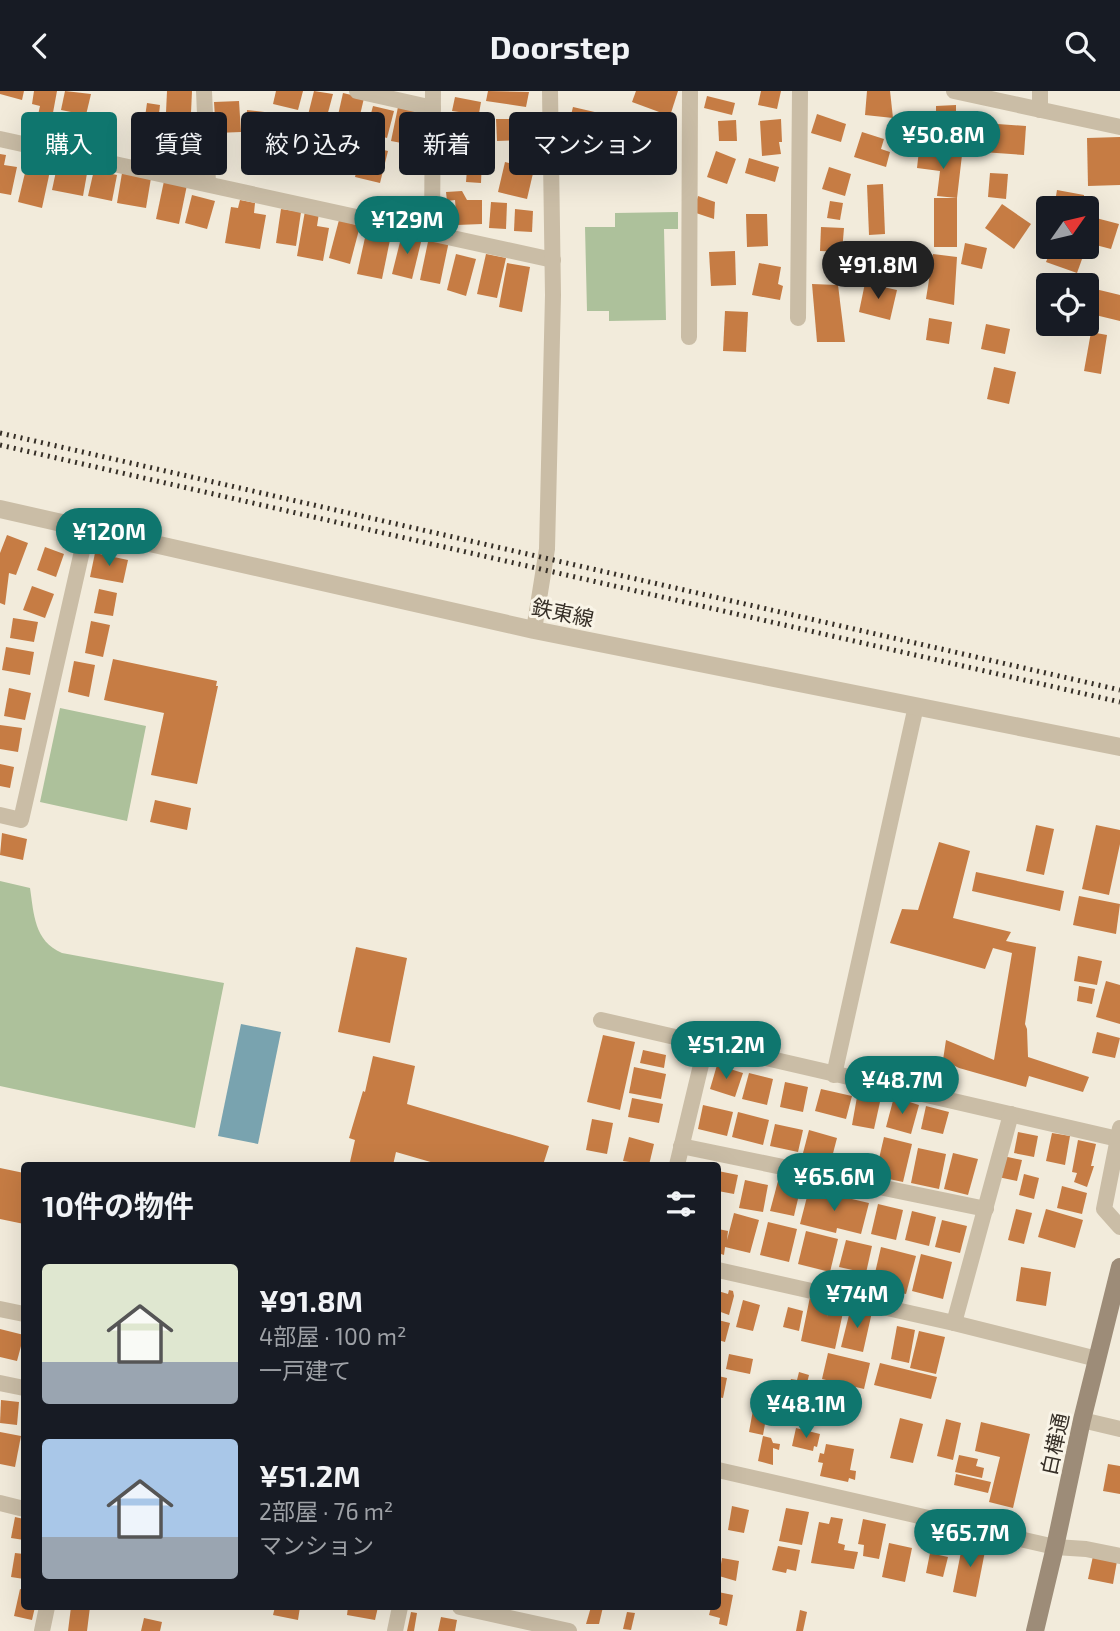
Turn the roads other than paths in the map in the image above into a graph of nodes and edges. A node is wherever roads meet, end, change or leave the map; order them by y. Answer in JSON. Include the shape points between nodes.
{"nodes":[{"id":1,"x":204,"y":91,"type":"edge"},
{"id":2,"x":357,"y":91,"type":"edge"},
{"id":3,"x":550,"y":91,"type":"edge"},
{"id":4,"x":690,"y":91,"type":"edge"},
{"id":5,"x":800,"y":91,"type":"edge"},
{"id":6,"x":954,"y":91,"type":"edge"},
{"id":7,"x":1040,"y":91,"type":"edge"},
{"id":8,"x":433,"y":99,"type":"edge"},
{"id":9,"x":1040,"y":110,"type":"junction"},
{"id":10,"x":1120,"y":127,"type":"edge"},
{"id":11,"x":0,"y":139,"type":"edge"},
{"id":12,"x":208,"y":183,"type":"junction"},
{"id":13,"x":432,"y":233,"type":"junction"},
{"id":14,"x":553,"y":260,"type":"junction"},
{"id":15,"x":798,"y":318,"type":"dead end"},
{"id":16,"x":688,"y":337,"type":"dead end"},
{"id":17,"x":0,"y":509,"type":"edge"},
{"id":18,"x":87,"y":529,"type":"junction"},
{"id":19,"x":534,"y":630,"type":"junction"},
{"id":20,"x":916,"y":706,"type":"junction"},
{"id":21,"x":1120,"y":747,"type":"edge"},
{"id":22,"x":0,"y":815,"type":"edge"},
{"id":23,"x":601,"y":1020,"type":"dead end"},
{"id":24,"x":706,"y":1044,"type":"junction"},
{"id":25,"x":834,"y":1075,"type":"junction"},
{"id":26,"x":1010,"y":1114,"type":"junction"},
{"id":27,"x":1119,"y":1134,"type":"edge"},
{"id":28,"x":681,"y":1146,"type":"junction"},
{"id":29,"x":678,"y":1162,"type":"edge"},
{"id":30,"x":986,"y":1209,"type":"junction"},
{"id":31,"x":1120,"y":1227,"type":"edge"},
{"id":32,"x":1120,"y":1267,"type":"edge"},
{"id":33,"x":721,"y":1271,"type":"edge"},
{"id":34,"x":1115,"y":1306,"type":"edge"},
{"id":35,"x":0,"y":1309,"type":"edge"},
{"id":36,"x":21,"y":1313,"type":"edge"},
{"id":37,"x":954,"y":1323,"type":"junction"},
{"id":38,"x":1097,"y":1359,"type":"junction"},
{"id":39,"x":0,"y":1383,"type":"edge"},
{"id":40,"x":21,"y":1387,"type":"edge"},
{"id":41,"x":1082,"y":1420,"type":"junction"},
{"id":42,"x":1120,"y":1429,"type":"edge"},
{"id":43,"x":721,"y":1471,"type":"edge"},
{"id":44,"x":0,"y":1503,"type":"edge"},
{"id":45,"x":21,"y":1508,"type":"edge"},
{"id":46,"x":1055,"y":1547,"type":"junction"},
{"id":47,"x":1120,"y":1556,"type":"edge"},
{"id":48,"x":46,"y":1610,"type":"edge"},
{"id":49,"x":399,"y":1610,"type":"edge"},
{"id":50,"x":474,"y":1610,"type":"edge"},
{"id":51,"x":42,"y":1631,"type":"edge"},
{"id":52,"x":395,"y":1631,"type":"edge"},
{"id":53,"x":569,"y":1631,"type":"edge"},
{"id":54,"x":1035,"y":1631,"type":"edge"}],
"edges":[{"from":1,"to":12,"type":"street"},
{"from":2,"to":8,"type":"street"},
{"from":3,"to":14,"type":"street"},
{"from":4,"to":16,"type":"street"},
{"from":5,"to":15,"type":"street"},
{"from":6,"to":9,"type":"street"},
{"from":7,"to":9,"type":"street"},
{"from":8,"to":13,"type":"street"},
{"from":9,"to":10,"type":"street"},
{"from":11,"to":12,"type":"street"},
{"from":12,"to":13,"type":"street"},
{"from":13,"to":14,"type":"street"},
{"from":14,"to":19,"type":"street","via":[[547,549]]},
{"from":17,"to":18,"type":"street","name":"鉄東線"},
{"from":18,"to":19,"type":"street","name":"鉄東線"},
{"from":18,"to":22,"type":"street","via":[[21,820]]},
{"from":19,"to":20,"type":"street","name":"鉄東線"},
{"from":20,"to":21,"type":"street","name":"鉄東線"},
{"from":20,"to":25,"type":"street"},
{"from":23,"to":24,"type":"street"},
{"from":24,"to":25,"type":"street"},
{"from":24,"to":28,"type":"street"},
{"from":25,"to":26,"type":"street"},
{"from":26,"to":27,"type":"street"},
{"from":26,"to":30,"type":"street"},
{"from":27,"to":31,"type":"street","via":[[1104,1209]]},
{"from":28,"to":29,"type":"street"},
{"from":28,"to":30,"type":"street"},
{"from":30,"to":37,"type":"street"},
{"from":32,"to":34,"type":"main road","name":"白樺通"},
{"from":33,"to":37,"type":"street"},
{"from":34,"to":38,"type":"main road","name":"白樺通"},
{"from":35,"to":36,"type":"street"},
{"from":37,"to":38,"type":"street"},
{"from":38,"to":41,"type":"main road","name":"白樺通"},
{"from":39,"to":40,"type":"street"},
{"from":41,"to":42,"type":"street"},
{"from":41,"to":46,"type":"main road","name":"白樺通"},
{"from":43,"to":46,"type":"street"},
{"from":44,"to":45,"type":"street"},
{"from":46,"to":47,"type":"street"},
{"from":46,"to":54,"type":"main road","name":"白樺通"},
{"from":48,"to":51,"type":"street"},
{"from":49,"to":52,"type":"street"},
{"from":50,"to":53,"type":"street"}]}
